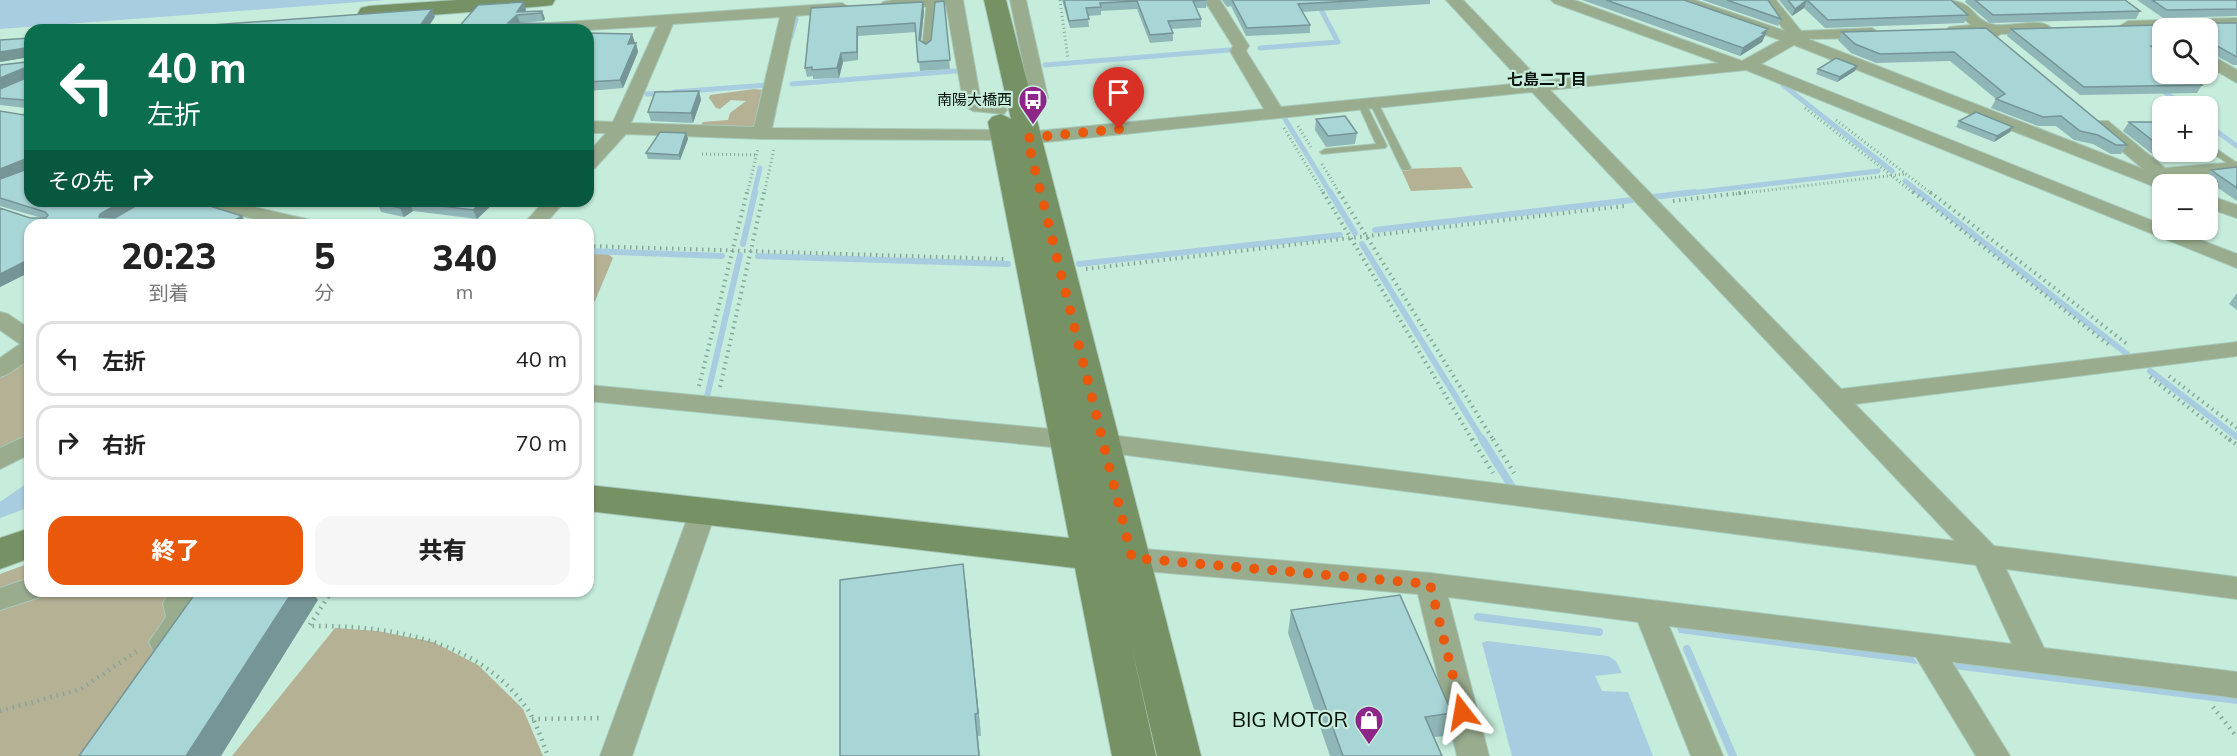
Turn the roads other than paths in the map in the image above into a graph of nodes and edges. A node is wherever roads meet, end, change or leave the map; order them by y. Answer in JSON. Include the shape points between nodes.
{"nodes":[{"id":1,"x":544,"y":0,"type":"edge"},
{"id":2,"x":1212,"y":0,"type":"edge"},
{"id":3,"x":1454,"y":0,"type":"edge"},
{"id":4,"x":1559,"y":0,"type":"edge"},
{"id":5,"x":1680,"y":0,"type":"edge"},
{"id":6,"x":1768,"y":0,"type":"edge"},
{"id":7,"x":1950,"y":0,"type":"edge"},
{"id":8,"x":981,"y":1,"type":"edge"},
{"id":9,"x":930,"y":2,"type":"junction"},
{"id":10,"x":2132,"y":6,"type":"edge"},
{"id":11,"x":789,"y":12,"type":"junction"},
{"id":12,"x":343,"y":15,"type":"edge"},
{"id":13,"x":667,"y":20,"type":"junction"},
{"id":14,"x":2152,"y":20,"type":"edge"},
{"id":15,"x":2237,"y":23,"type":"edge"},
{"id":16,"x":2218,"y":24,"type":"edge"},
{"id":17,"x":594,"y":25,"type":"edge"},
{"id":18,"x":2116,"y":27,"type":"edge"},
{"id":19,"x":2152,"y":27,"type":"edge"},
{"id":20,"x":2062,"y":28,"type":"edge"},
{"id":21,"x":1987,"y":29,"type":"junction"},
{"id":22,"x":1939,"y":31,"type":"edge"},
{"id":23,"x":1892,"y":32,"type":"edge"},
{"id":24,"x":1793,"y":39,"type":"junction"},
{"id":25,"x":2005,"y":44,"type":"edge"},
{"id":26,"x":926,"y":49,"type":"edge"},
{"id":27,"x":1745,"y":65,"type":"junction"},
{"id":28,"x":2218,"y":65,"type":"edge"},
{"id":29,"x":2237,"y":78,"type":"edge"},
{"id":30,"x":1537,"y":87,"type":"junction"},
{"id":31,"x":1368,"y":104,"type":"junction"},
{"id":32,"x":973,"y":106,"type":"junction"},
{"id":33,"x":2086,"y":112,"type":"edge"},
{"id":34,"x":1282,"y":113,"type":"junction"},
{"id":35,"x":1017,"y":124,"type":"junction"},
{"id":36,"x":594,"y":128,"type":"edge"},
{"id":37,"x":619,"y":130,"type":"junction"},
{"id":38,"x":770,"y":134,"type":"junction"},
{"id":39,"x":2218,"y":154,"type":"edge"},
{"id":40,"x":1322,"y":156,"type":"road end"},
{"id":41,"x":594,"y":157,"type":"edge"},
{"id":42,"x":1406,"y":168,"type":"dead end"},
{"id":43,"x":2237,"y":168,"type":"edge"},
{"id":44,"x":2152,"y":174,"type":"edge"},
{"id":45,"x":2182,"y":174,"type":"edge"},
{"id":46,"x":2152,"y":176,"type":"edge"},
{"id":47,"x":2218,"y":205,"type":"edge"},
{"id":48,"x":228,"y":207,"type":"edge"},
{"id":49,"x":550,"y":207,"type":"edge"},
{"id":50,"x":2237,"y":212,"type":"edge"},
{"id":51,"x":281,"y":219,"type":"edge"},
{"id":52,"x":538,"y":219,"type":"edge"},
{"id":53,"x":2237,"y":262,"type":"edge"},
{"id":54,"x":0,"y":320,"type":"edge"},
{"id":55,"x":24,"y":336,"type":"edge"},
{"id":56,"x":2237,"y":349,"type":"edge"},
{"id":57,"x":24,"y":352,"type":"edge"},
{"id":58,"x":0,"y":369,"type":"edge"},
{"id":59,"x":594,"y":394,"type":"edge"},
{"id":60,"x":1836,"y":398,"type":"junction"},
{"id":61,"x":1067,"y":441,"type":"junction"},
{"id":62,"x":1103,"y":444,"type":"junction"},
{"id":63,"x":24,"y":446,"type":"edge"},
{"id":64,"x":0,"y":460,"type":"edge"},
{"id":65,"x":594,"y":499,"type":"edge"},
{"id":66,"x":703,"y":511,"type":"junction"},
{"id":67,"x":24,"y":544,"type":"edge"},
{"id":68,"x":0,"y":554,"type":"edge"},
{"id":69,"x":1090,"y":555,"type":"junction"},
{"id":70,"x":1985,"y":555,"type":"junction"},
{"id":71,"x":1132,"y":558,"type":"junction"},
{"id":72,"x":1430,"y":584,"type":"junction"},
{"id":73,"x":2237,"y":588,"type":"edge"},
{"id":74,"x":24,"y":591,"type":"edge"},
{"id":75,"x":182,"y":597,"type":"edge"},
{"id":76,"x":0,"y":598,"type":"edge"},
{"id":77,"x":1648,"y":610,"type":"junction"},
{"id":78,"x":1924,"y":644,"type":"junction"},
{"id":79,"x":146,"y":655,"type":"road end"},
{"id":80,"x":2034,"y":659,"type":"junction"},
{"id":81,"x":2237,"y":685,"type":"edge"},
{"id":82,"x":616,"y":756,"type":"edge"},
{"id":83,"x":1134,"y":756,"type":"edge"},
{"id":84,"x":1179,"y":756,"type":"edge"},
{"id":85,"x":1473,"y":756,"type":"edge"},
{"id":86,"x":1707,"y":756,"type":"edge"},
{"id":87,"x":1994,"y":756,"type":"edge"}],
"edges":[{"from":1,"to":12,"type":"street"},
{"from":2,"to":34,"type":"street","via":[[1241,46],[1249,50]]},
{"from":3,"to":30,"type":"street"},
{"from":4,"to":27,"type":"street"},
{"from":5,"to":24,"type":"street"},
{"from":6,"to":24,"type":"street","via":[[1793,29]]},
{"from":7,"to":21,"type":"street"},
{"from":8,"to":9,"type":"street"},
{"from":8,"to":32,"type":"street"},
{"from":8,"to":35,"type":"street"},
{"from":8,"to":35,"type":"street"},
{"from":9,"to":11,"type":"street"},
{"from":9,"to":26,"type":"lane"},
{"from":10,"to":14,"type":"street"},
{"from":11,"to":13,"type":"street"},
{"from":11,"to":38,"type":"street"},
{"from":13,"to":17,"type":"street"},
{"from":13,"to":37,"type":"street"},
{"from":15,"to":16,"type":"street"},
{"from":18,"to":19,"type":"street"},
{"from":20,"to":21,"type":"street"},
{"from":21,"to":22,"type":"street"},
{"from":21,"to":25,"type":"street"},
{"from":23,"to":24,"type":"street","via":[[1808,34]]},
{"from":24,"to":27,"type":"street"},
{"from":24,"to":46,"type":"street"},
{"from":27,"to":30,"type":"street"},
{"from":27,"to":53,"type":"street"},
{"from":28,"to":29,"type":"street"},
{"from":30,"to":31,"type":"street"},
{"from":30,"to":60,"type":"street"},
{"from":31,"to":34,"type":"street"},
{"from":31,"to":40,"type":"lane","via":[[1382,146]]},
{"from":31,"to":42,"type":"lane"},
{"from":32,"to":35,"type":"street"},
{"from":32,"to":35,"type":"street"},
{"from":33,"to":44,"type":"street"},
{"from":34,"to":35,"type":"street"},
{"from":35,"to":38,"type":"street"},
{"from":35,"to":61,"type":"street","via":[[1029,260]]},
{"from":35,"to":62,"type":"street","via":[[1060,272]]},
{"from":36,"to":37,"type":"street"},
{"from":37,"to":38,"type":"street"},
{"from":37,"to":41,"type":"street"},
{"from":39,"to":43,"type":"lane"},
{"from":43,"to":45,"type":"street"},
{"from":47,"to":50,"type":"street"},
{"from":48,"to":51,"type":"street"},
{"from":49,"to":52,"type":"street"},
{"from":54,"to":55,"type":"street"},
{"from":56,"to":60,"type":"street"},
{"from":57,"to":58,"type":"street"},
{"from":59,"to":61,"type":"street"},
{"from":60,"to":70,"type":"street"},
{"from":61,"to":62,"type":"street"},
{"from":61,"to":69,"type":"street"},
{"from":62,"to":70,"type":"street"},
{"from":62,"to":71,"type":"street"},
{"from":63,"to":64,"type":"street"},
{"from":65,"to":66,"type":"street"},
{"from":66,"to":69,"type":"street"},
{"from":66,"to":82,"type":"street"},
{"from":67,"to":68,"type":"street"},
{"from":69,"to":71,"type":"street"},
{"from":69,"to":83,"type":"street"},
{"from":70,"to":73,"type":"street"},
{"from":70,"to":80,"type":"street"},
{"from":71,"to":72,"type":"street"},
{"from":71,"to":84,"type":"street"},
{"from":72,"to":77,"type":"street"},
{"from":72,"to":85,"type":"street"},
{"from":74,"to":76,"type":"street"},
{"from":75,"to":79,"type":"street","via":[[178,603],[181,619]]},
{"from":77,"to":78,"type":"street"},
{"from":77,"to":86,"type":"street"},
{"from":78,"to":80,"type":"street"},
{"from":78,"to":87,"type":"street"},
{"from":80,"to":81,"type":"street"}]}
